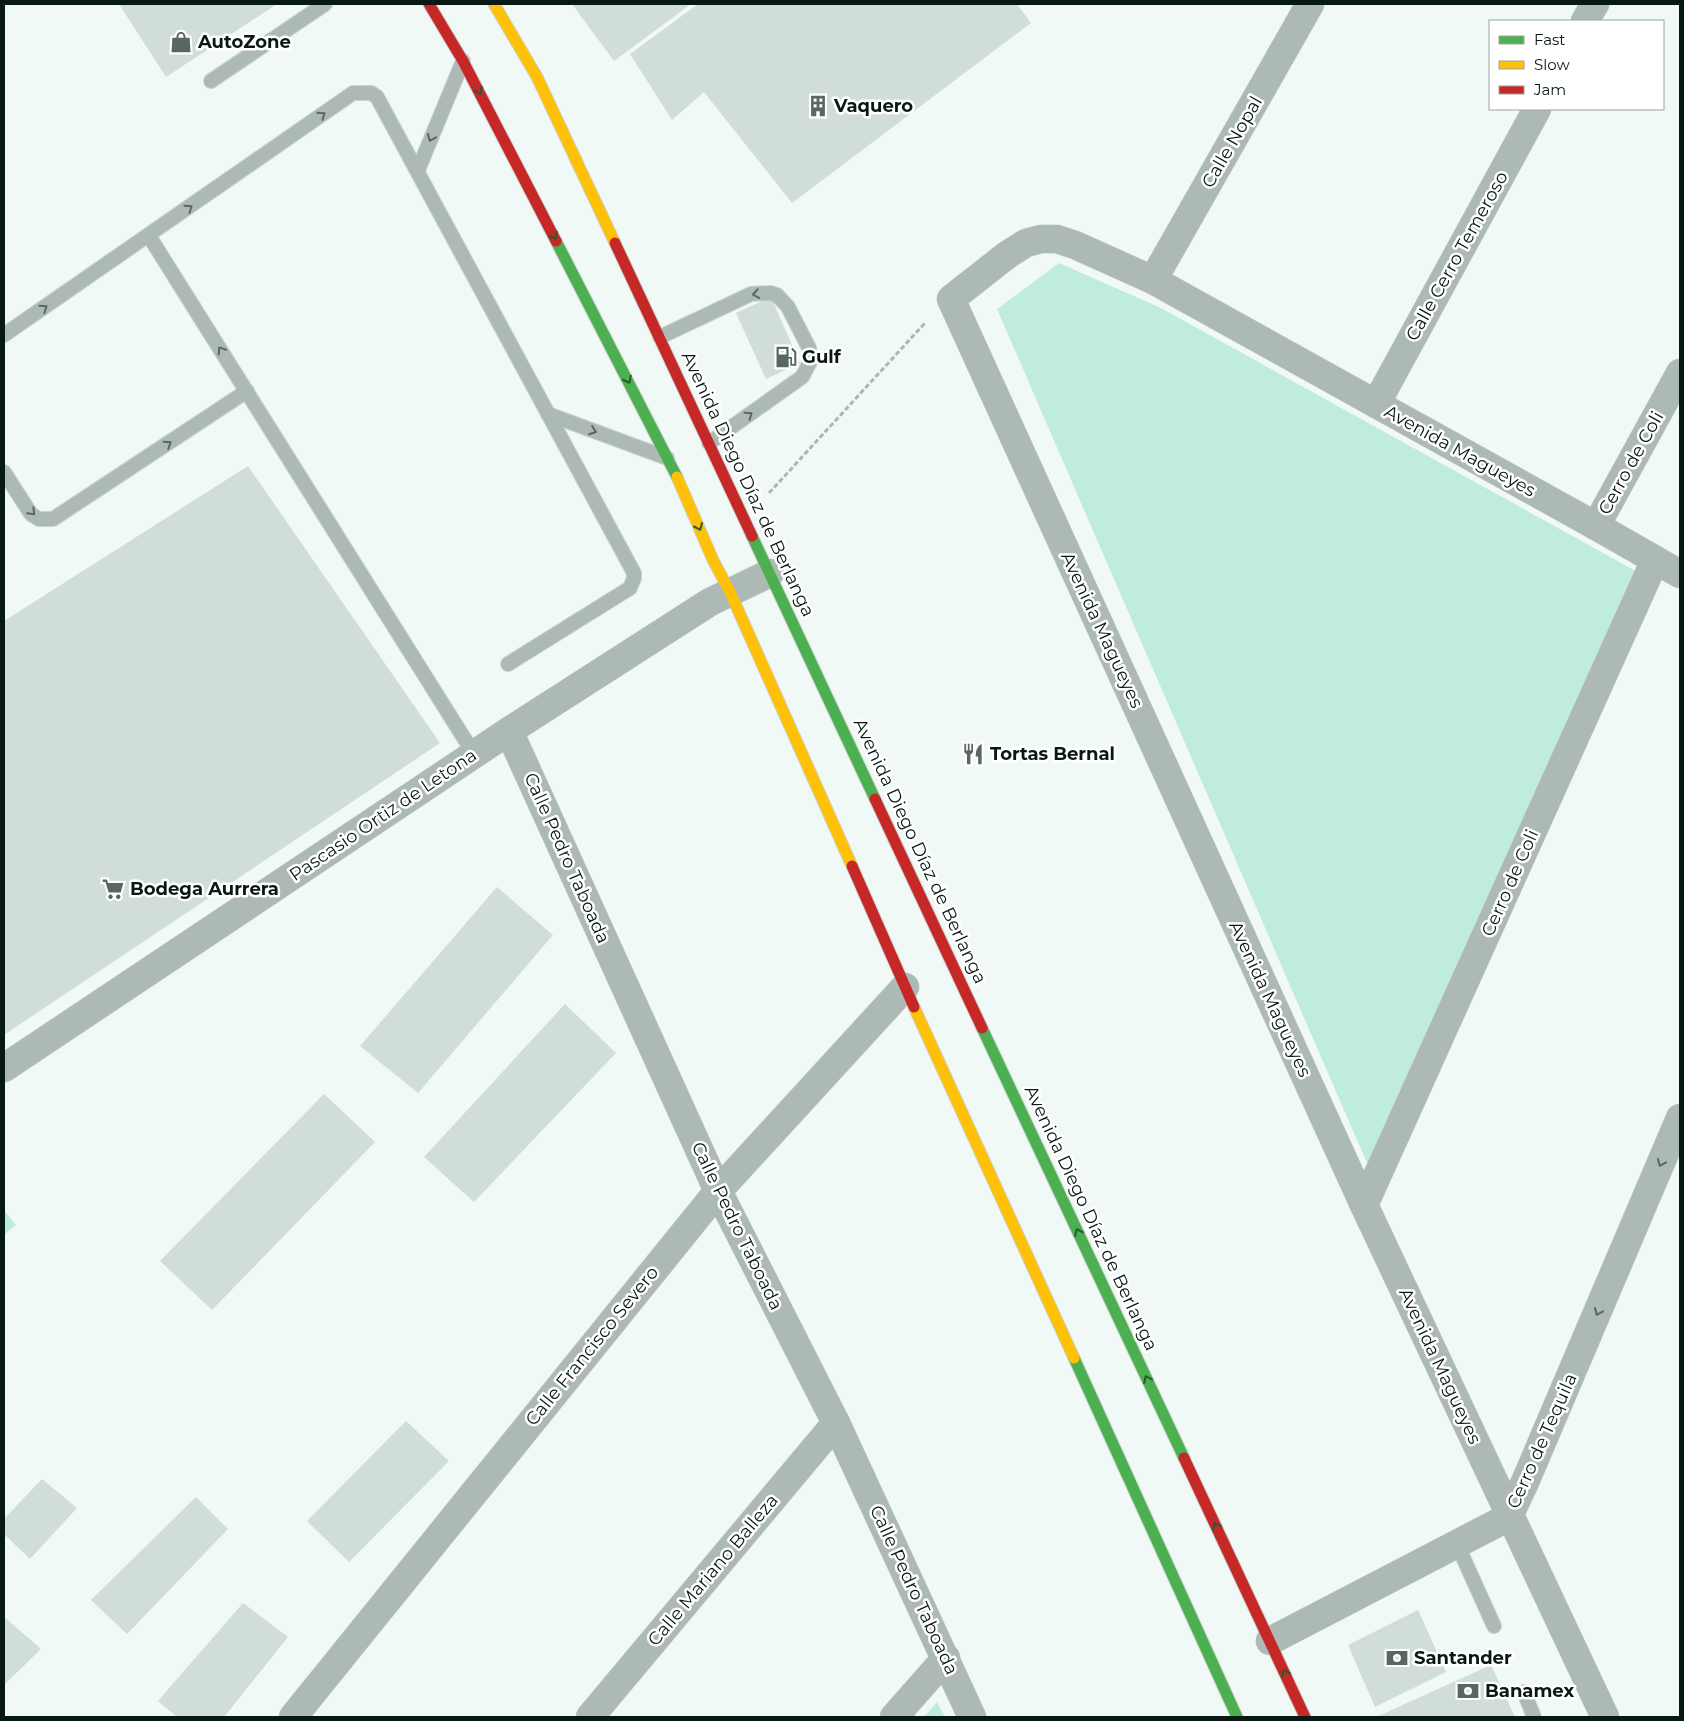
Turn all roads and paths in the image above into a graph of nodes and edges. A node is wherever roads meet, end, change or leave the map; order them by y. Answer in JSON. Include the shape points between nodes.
{"nodes":[{"id":1,"x":325,"y":4,"type":"edge"},
{"id":2,"x":429,"y":4,"type":"edge"},
{"id":3,"x":494,"y":4,"type":"edge"},
{"id":4,"x":1310,"y":4,"type":"edge"},
{"id":5,"x":1595,"y":4,"type":"edge"},
{"id":6,"x":1586,"y":20,"type":"edge"},
{"id":7,"x":463,"y":61,"type":"junction"},
{"id":8,"x":211,"y":81,"type":"dead end"},
{"id":9,"x":1536,"y":110,"type":"edge"},
{"id":10,"x":418,"y":170,"type":"junction"},
{"id":11,"x":149,"y":236,"type":"junction"},
{"id":12,"x":1153,"y":280,"type":"junction"},
{"id":13,"x":951,"y":299,"type":"junction"},
{"id":14,"x":4,"y":335,"type":"edge"},
{"id":15,"x":660,"y":337,"type":"junction"},
{"id":16,"x":1680,"y":373,"type":"edge"},
{"id":17,"x":248,"y":391,"type":"junction"},
{"id":18,"x":1376,"y":404,"type":"junction"},
{"id":19,"x":548,"y":414,"type":"junction"},
{"id":20,"x":709,"y":443,"type":"junction"},
{"id":21,"x":669,"y":459,"type":"junction"},
{"id":22,"x":4,"y":472,"type":"edge"},
{"id":23,"x":745,"y":520,"type":"junction"},
{"id":24,"x":1596,"y":526,"type":"junction"},
{"id":25,"x":1655,"y":560,"type":"junction"},
{"id":26,"x":770,"y":573,"type":"junction"},
{"id":27,"x":1680,"y":574,"type":"edge"},
{"id":28,"x":730,"y":592,"type":"junction"},
{"id":29,"x":508,"y":664,"type":"dead end"},
{"id":30,"x":509,"y":731,"type":"junction"},
{"id":31,"x":474,"y":754,"type":"junction"},
{"id":32,"x":905,"y":987,"type":"junction"},
{"id":33,"x":4,"y":1068,"type":"edge"},
{"id":34,"x":1680,"y":1118,"type":"edge"},
{"id":35,"x":718,"y":1191,"type":"junction"},
{"id":36,"x":1364,"y":1205,"type":"junction"},
{"id":37,"x":836,"y":1423,"type":"junction"},
{"id":38,"x":1510,"y":1514,"type":"junction"},
{"id":39,"x":1457,"y":1544,"type":"junction"},
{"id":40,"x":1494,"y":1626,"type":"dead end"},
{"id":41,"x":1270,"y":1641,"type":"junction"},
{"id":42,"x":946,"y":1658,"type":"junction"},
{"id":43,"x":1524,"y":1692,"type":"dead end"},
{"id":44,"x":293,"y":1717,"type":"edge"},
{"id":45,"x":590,"y":1717,"type":"edge"},
{"id":46,"x":894,"y":1717,"type":"edge"},
{"id":47,"x":972,"y":1717,"type":"edge"},
{"id":48,"x":1237,"y":1717,"type":"edge"},
{"id":49,"x":1306,"y":1717,"type":"edge"},
{"id":50,"x":1534,"y":1717,"type":"edge"},
{"id":51,"x":1605,"y":1717,"type":"edge"}],
"edges":[{"from":1,"to":8,"type":"lane"},
{"from":2,"to":7,"type":"main road"},
{"from":3,"to":15,"type":"main road","name":"Avenida Diego Díaz de Berlanga","via":[[537,77]]},
{"from":4,"to":12,"type":"street","name":"Calle Nopal"},
{"from":5,"to":6,"type":"street"},
{"from":7,"to":10,"type":"lane","one_way":true},
{"from":7,"to":21,"type":"main road","one_way":true},
{"from":9,"to":18,"type":"street","name":"Calle Cerro Temeroso"},
{"from":11,"to":10,"type":"lane","one_way":true,"via":[[353,93],[376,97]]},
{"from":10,"to":19,"type":"lane"},
{"from":14,"to":11,"type":"lane","one_way":true},
{"from":17,"to":11,"type":"lane","one_way":true},
{"from":12,"to":13,"type":"street","name":"Avenida Magueyes","via":[[1074,245],[1041,238],[1007,255]]},
{"from":12,"to":18,"type":"street","name":"Avenida Magueyes"},
{"from":13,"to":23,"type":"path","via":[[923,325]]},
{"from":13,"to":36,"type":"street","name":"Avenida Magueyes"},
{"from":15,"to":20,"type":"main road","name":"Avenida Diego Díaz de Berlanga"},
{"from":20,"to":15,"type":"lane","one_way":true,"via":[[802,377],[811,360],[809,348],[788,306],[770,293],[751,294]]},
{"from":16,"to":24,"type":"street","name":"Cerro de Coli"},
{"from":22,"to":17,"type":"lane","one_way":true,"via":[[31,514],[38,519],[53,519]]},
{"from":17,"to":31,"type":"lane"},
{"from":18,"to":24,"type":"street","name":"Avenida Magueyes"},
{"from":19,"to":21,"type":"lane","one_way":true},
{"from":19,"to":29,"type":"lane","via":[[632,568],[634,578],[630,588]]},
{"from":20,"to":23,"type":"main road","name":"Avenida Diego Díaz de Berlanga"},
{"from":21,"to":28,"type":"main road","one_way":true},
{"from":23,"to":26,"type":"main road","name":"Avenida Diego Díaz de Berlanga"},
{"from":24,"to":25,"type":"street","name":"Avenida Magueyes"},
{"from":25,"to":27,"type":"street","name":"Avenida Magueyes"},
{"from":25,"to":36,"type":"street","name":"Cerro de Coli"},
{"from":26,"to":28,"type":"street","name":"Pascasio Ortiz de Letona"},
{"from":41,"to":26,"type":"main road","name":"Avenida Diego Díaz de Berlanga","one_way":true},
{"from":28,"to":30,"type":"street","name":"Pascasio Ortiz de Letona"},
{"from":28,"to":32,"type":"main road"},
{"from":30,"to":31,"type":"street","name":"Pascasio Ortiz de Letona"},
{"from":30,"to":35,"type":"street","name":"Calle Pedro Taboada"},
{"from":31,"to":33,"type":"street","name":"Pascasio Ortiz de Letona"},
{"from":32,"to":35,"type":"street","name":"Calle Francisco Severo"},
{"from":32,"to":48,"type":"main road"},
{"from":34,"to":38,"type":"street","name":"Cerro de Tequila","one_way":true},
{"from":35,"to":37,"type":"street","name":"Calle Pedro Taboada"},
{"from":35,"to":44,"type":"street","name":"Calle Francisco Severo"},
{"from":36,"to":38,"type":"street","name":"Avenida Magueyes"},
{"from":37,"to":42,"type":"street","name":"Calle Pedro Taboada"},
{"from":37,"to":45,"type":"street","name":"Calle Mariano Balleza"},
{"from":38,"to":39,"type":"street","name":"Cerro de Tequila"},
{"from":38,"to":51,"type":"street","name":"Avenida Magueyes"},
{"from":39,"to":40,"type":"lane"},
{"from":39,"to":41,"type":"street","name":"Cerro de Tequila"},
{"from":49,"to":41,"type":"main road","name":"Avenida Diego Díaz de Berlanga","one_way":true},
{"from":42,"to":46,"type":"street"},
{"from":42,"to":47,"type":"street","name":"Calle Pedro Taboada"},
{"from":43,"to":50,"type":"lane"}]}
